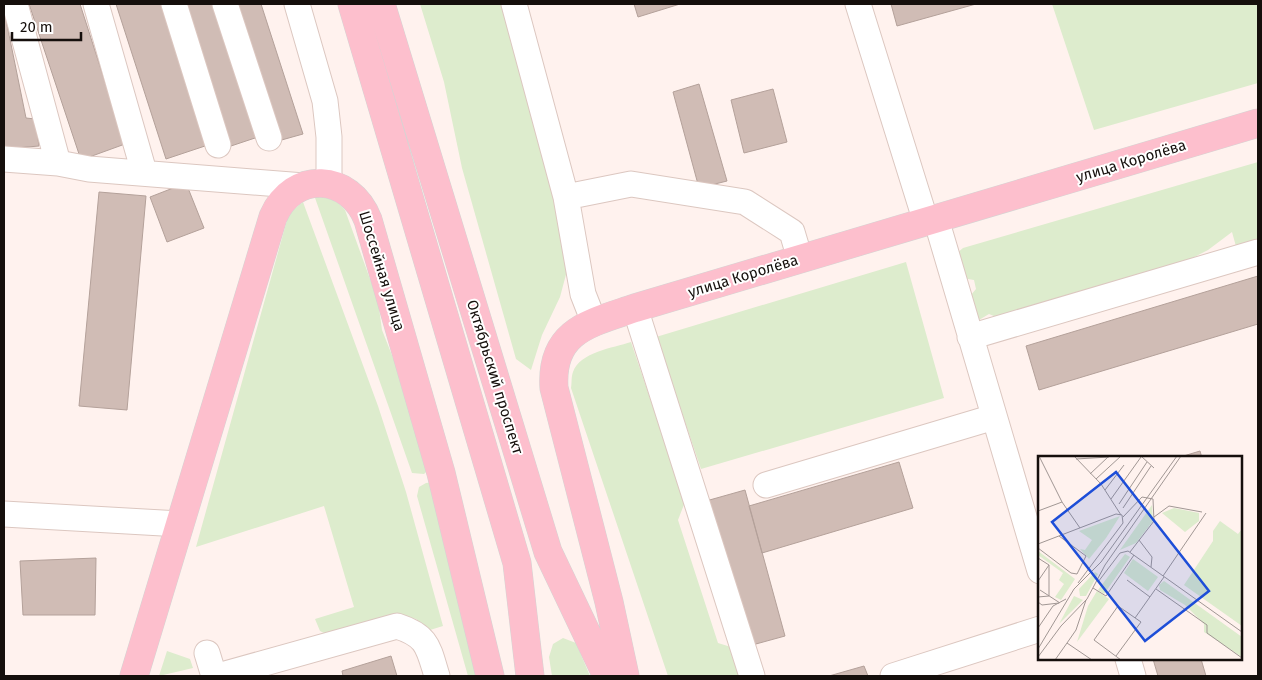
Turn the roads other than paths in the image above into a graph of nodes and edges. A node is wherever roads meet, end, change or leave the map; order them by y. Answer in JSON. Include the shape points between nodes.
{"nodes":[{"id":1,"x":15,"y":4,"type":"edge"},
{"id":2,"x":96,"y":4,"type":"edge"},
{"id":3,"x":174,"y":4,"type":"edge"},
{"id":4,"x":226,"y":4,"type":"edge"},
{"id":5,"x":297,"y":4,"type":"edge"},
{"id":6,"x":352,"y":4,"type":"edge"},
{"id":7,"x":381,"y":4,"type":"edge"},
{"id":8,"x":514,"y":4,"type":"edge"},
{"id":9,"x":858,"y":4,"type":"edge"},
{"id":10,"x":1258,"y":123,"type":"edge"},
{"id":11,"x":269,"y":138,"type":"dead end"},
{"id":12,"x":218,"y":145,"type":"dead end"},
{"id":13,"x":4,"y":159,"type":"edge"},
{"id":14,"x":58,"y":163,"type":"junction"},
{"id":15,"x":144,"y":172,"type":"junction"},
{"id":16,"x":316,"y":185,"type":"junction"},
{"id":17,"x":566,"y":197,"type":"junction"},
{"id":18,"x":931,"y":220,"type":"junction"},
{"id":19,"x":1258,"y":252,"type":"edge"},
{"id":20,"x":800,"y":259,"type":"junction"},
{"id":21,"x":635,"y":308,"type":"junction"},
{"id":22,"x":594,"y":322,"type":"junction"},
{"id":23,"x":970,"y":337,"type":"junction"},
{"id":24,"x":994,"y":417,"type":"junction"},
{"id":25,"x":766,"y":485,"type":"dead end"},
{"id":26,"x":4,"y":514,"type":"edge"},
{"id":27,"x":180,"y":524,"type":"junction"},
{"id":28,"x":1038,"y":564,"type":"edge"},
{"id":29,"x":609,"y":602,"type":"junction"},
{"id":30,"x":580,"y":620,"type":"junction"},
{"id":31,"x":1038,"y":630,"type":"edge"},
{"id":32,"x":1128,"y":660,"type":"edge"},
{"id":33,"x":134,"y":676,"type":"edge"},
{"id":34,"x":218,"y":676,"type":"edge"},
{"id":35,"x":437,"y":676,"type":"edge"},
{"id":36,"x":490,"y":676,"type":"edge"},
{"id":37,"x":530,"y":676,"type":"edge"},
{"id":38,"x":607,"y":676,"type":"edge"},
{"id":39,"x":625,"y":676,"type":"edge"},
{"id":40,"x":752,"y":676,"type":"edge"},
{"id":41,"x":893,"y":676,"type":"edge"},
{"id":42,"x":1133,"y":676,"type":"edge"}],
"edges":[{"from":1,"to":14,"type":"street"},
{"from":2,"to":15,"type":"street"},
{"from":3,"to":12,"type":"street"},
{"from":4,"to":11,"type":"street"},
{"from":5,"to":16,"type":"street","via":[[325,101],[330,137]]},
{"from":6,"to":37,"type":"main road","name":"Октябрьский проспект","via":[[517,563]]},
{"from":7,"to":30,"type":"main road","name":"Октябрьский проспект","via":[[548,552]]},
{"from":8,"to":17,"type":"street"},
{"from":9,"to":18,"type":"street"},
{"from":10,"to":18,"type":"main road","name":"улица Королёва"},
{"from":13,"to":14,"type":"street"},
{"from":14,"to":15,"type":"street","via":[[89,169]]},
{"from":15,"to":16,"type":"street"},
{"from":16,"to":27,"type":"main road","via":[[285,198],[273,217]]},
{"from":16,"to":36,"type":"main road","name":"Шоссейная улица","via":[[351,194],[368,220],[441,473]]},
{"from":17,"to":20,"type":"street","via":[[631,184],[745,202],[792,232]]},
{"from":17,"to":22,"type":"street","via":[[583,294]]},
{"from":18,"to":20,"type":"main road","name":"улица Королёва"},
{"from":18,"to":23,"type":"street"},
{"from":19,"to":23,"type":"street"},
{"from":20,"to":21,"type":"main road","name":"улица Королёва"},
{"from":21,"to":22,"type":"main road","name":"улица Королёва"},
{"from":21,"to":40,"type":"street"},
{"from":22,"to":29,"type":"main road","name":"улица Королёва","via":[[579,328],[563,344],[553,376],[556,401]]},
{"from":23,"to":24,"type":"street"},
{"from":24,"to":25,"type":"street"},
{"from":24,"to":28,"type":"street"},
{"from":26,"to":27,"type":"street"},
{"from":27,"to":33,"type":"main road"},
{"from":29,"to":30,"type":"main road","via":[[600,618],[590,622]]},
{"from":29,"to":39,"type":"main road","name":"улица Королёва"},
{"from":30,"to":38,"type":"main road","name":"Октябрьский проспект"},
{"from":31,"to":41,"type":"street"},
{"from":32,"to":42,"type":"street"},
{"from":34,"to":35,"type":"street","via":[[397,626],[413,631],[424,640]]}]}
